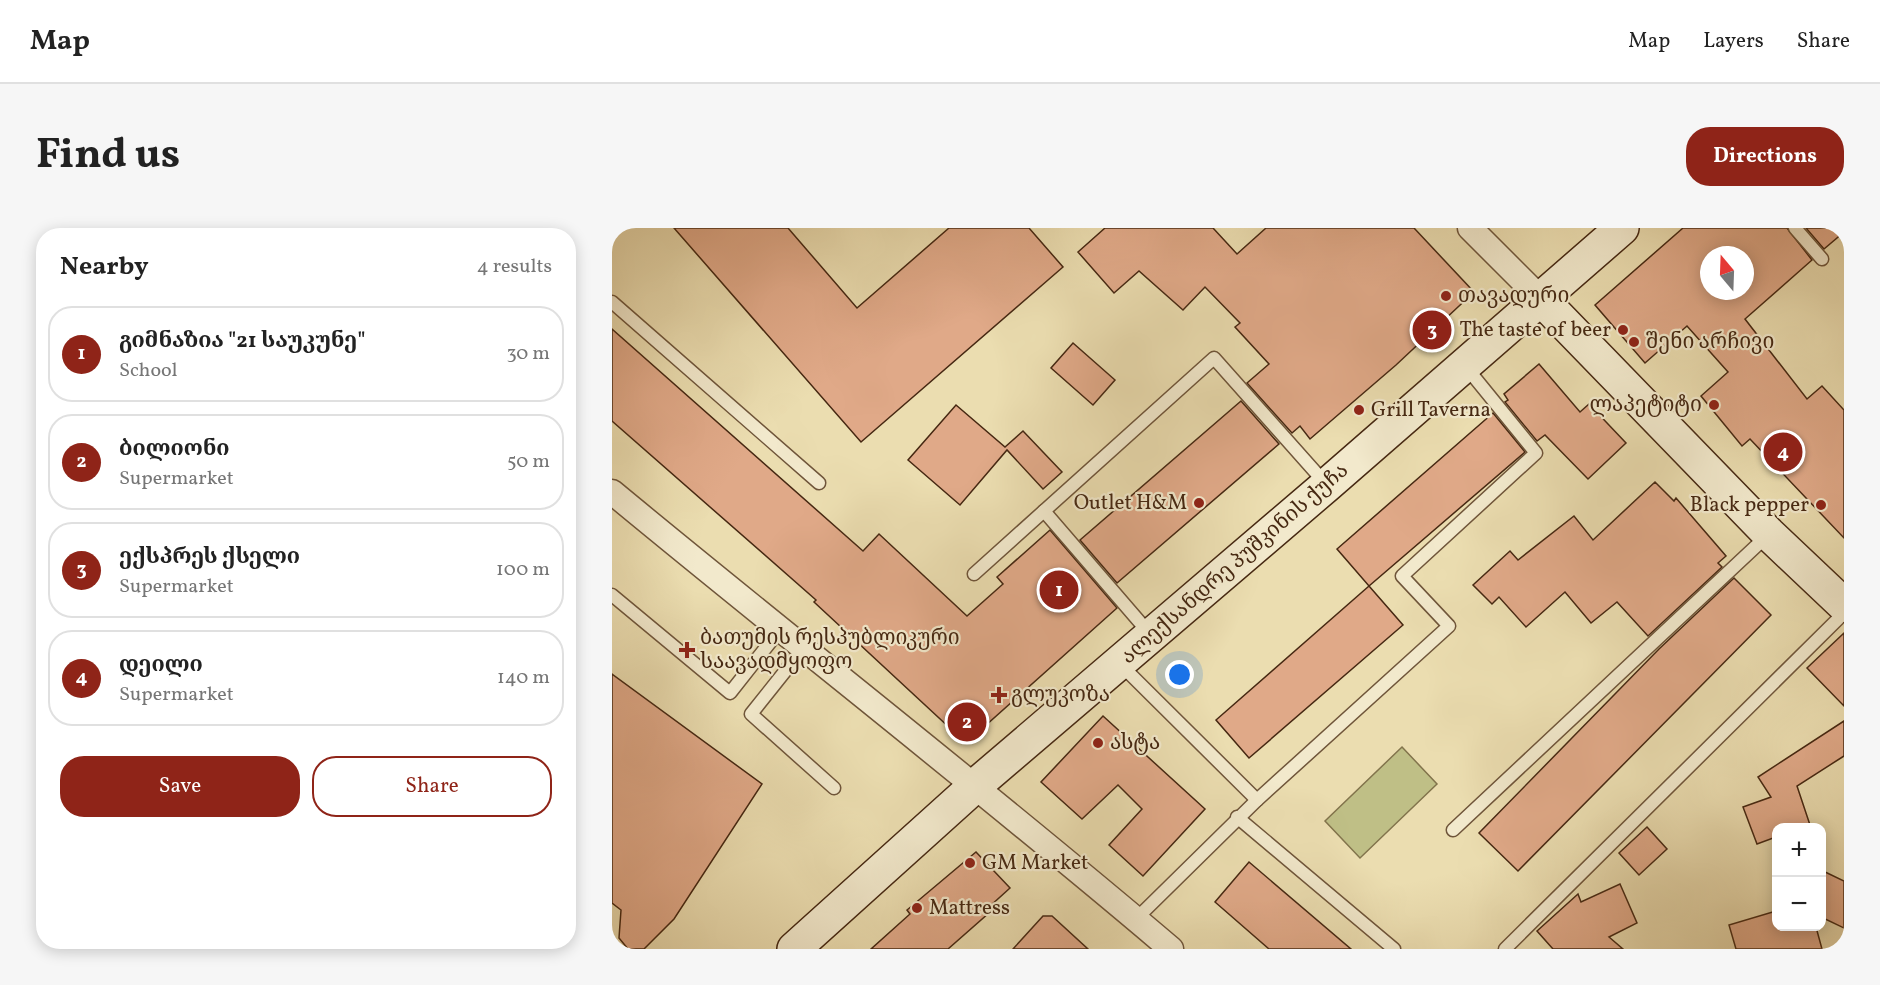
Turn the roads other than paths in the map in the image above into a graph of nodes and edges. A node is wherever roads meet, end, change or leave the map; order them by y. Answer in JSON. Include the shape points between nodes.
{"nodes":[{"id":1,"x":1470,"y":228,"type":"edge"},
{"id":2,"x":1622,"y":228,"type":"edge"},
{"id":3,"x":1795,"y":228,"type":"edge"},
{"id":4,"x":1822,"y":259,"type":"dead end"},
{"id":5,"x":1541,"y":299,"type":"junction"},
{"id":6,"x":612,"y":302,"type":"edge"},
{"id":7,"x":1465,"y":366,"type":"junction"},
{"id":8,"x":819,"y":483,"type":"dead end"},
{"id":9,"x":1327,"y":485,"type":"junction"},
{"id":10,"x":612,"y":492,"type":"edge"},
{"id":11,"x":1044,"y":511,"type":"junction"},
{"id":12,"x":1769,"y":534,"type":"junction"},
{"id":13,"x":974,"y":574,"type":"dead end"},
{"id":14,"x":612,"y":595,"type":"edge"},
{"id":15,"x":1844,"y":606,"type":"edge"},
{"id":16,"x":1844,"y":613,"type":"edge"},
{"id":17,"x":779,"y":631,"type":"junction"},
{"id":18,"x":1151,"y":635,"type":"junction"},
{"id":19,"x":802,"y":650,"type":"junction"},
{"id":20,"x":1119,"y":663,"type":"junction"},
{"id":21,"x":976,"y":785,"type":"junction"},
{"id":22,"x":834,"y":789,"type":"dead end"},
{"id":23,"x":1257,"y":800,"type":"junction"},
{"id":24,"x":1237,"y":817,"type":"junction"},
{"id":25,"x":1453,"y":830,"type":"dead end"},
{"id":26,"x":1137,"y":919,"type":"junction"},
{"id":27,"x":794,"y":949,"type":"edge"},
{"id":28,"x":1171,"y":949,"type":"edge"},
{"id":29,"x":1394,"y":949,"type":"edge"},
{"id":30,"x":1505,"y":949,"type":"edge"}],
"edges":[{"from":1,"to":5,"type":"street"},
{"from":2,"to":5,"type":"street","name":"ალექსანდრე პუშკინის ქუჩა"},
{"from":3,"to":4,"type":"lane"},
{"from":5,"to":7,"type":"street","name":"ალექსანდრე პუშკინის ქუჩა"},
{"from":5,"to":12,"type":"street"},
{"from":6,"to":8,"type":"lane"},
{"from":7,"to":9,"type":"street","name":"ალექსანდრე პუშკინის ქუჩა"},
{"from":7,"to":23,"type":"lane","via":[[1536,453],[1402,576],[1449,626]]},
{"from":9,"to":11,"type":"lane","via":[[1214,358]]},
{"from":9,"to":18,"type":"street","name":"ალექსანდრე პუშკინის ქუჩა"},
{"from":10,"to":17,"type":"street"},
{"from":11,"to":13,"type":"lane"},
{"from":11,"to":18,"type":"lane"},
{"from":12,"to":15,"type":"street"},
{"from":12,"to":25,"type":"lane"},
{"from":14,"to":17,"type":"lane","via":[[730,693]]},
{"from":16,"to":30,"type":"lane"},
{"from":17,"to":19,"type":"street"},
{"from":18,"to":20,"type":"street","name":"ალექსანდრე პუშკინის ქუჩა"},
{"from":19,"to":21,"type":"street"},
{"from":19,"to":22,"type":"lane","via":[[751,714]]},
{"from":20,"to":21,"type":"street","name":"ალექსანდრე პუშკინის ქუჩა"},
{"from":20,"to":23,"type":"lane"},
{"from":21,"to":26,"type":"street"},
{"from":21,"to":27,"type":"street","name":"ალექსანდრე პუშკინის ქუჩა"},
{"from":23,"to":24,"type":"lane"},
{"from":24,"to":26,"type":"lane"},
{"from":24,"to":29,"type":"lane"},
{"from":26,"to":28,"type":"street"}]}
